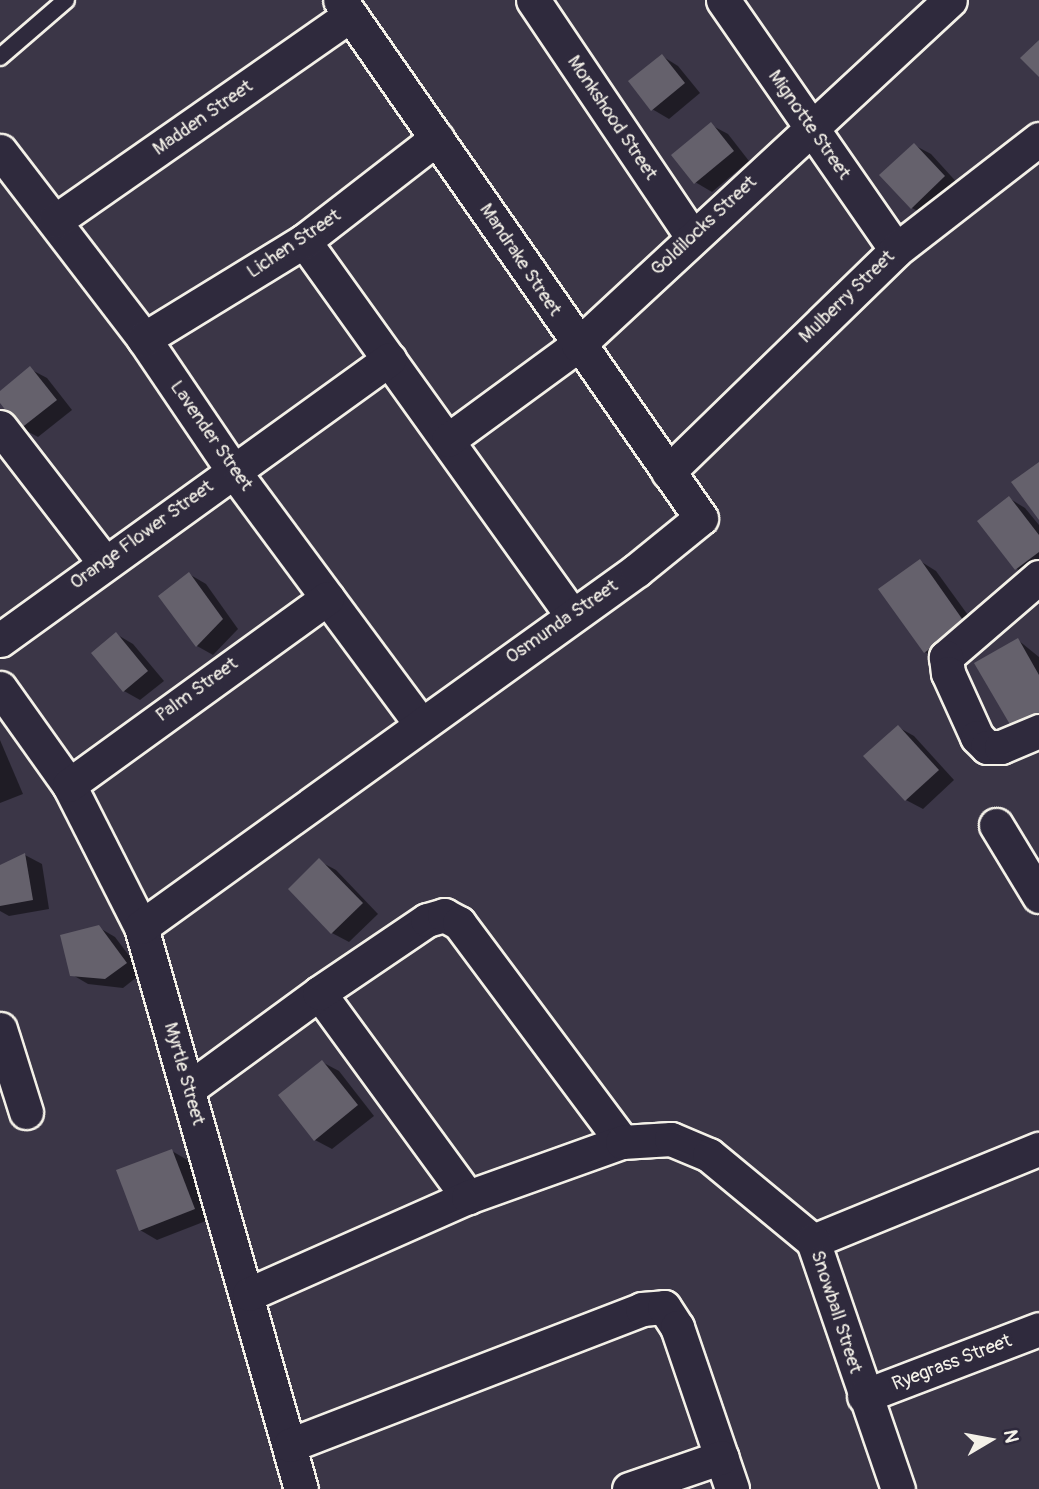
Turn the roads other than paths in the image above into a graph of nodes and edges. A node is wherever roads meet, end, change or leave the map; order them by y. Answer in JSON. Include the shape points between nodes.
{"nodes":[{"id":1,"x":66,"y":0,"type":"edge"},
{"id":2,"x":533,"y":0,"type":"edge"},
{"id":3,"x":723,"y":0,"type":"edge"},
{"id":4,"x":950,"y":0,"type":"edge"},
{"id":5,"x":346,"y":7,"type":"edge"},
{"id":6,"x":0,"y":57,"type":"edge"},
{"id":7,"x":811,"y":127,"type":"junction"},
{"id":8,"x":437,"y":138,"type":"junction"},
{"id":9,"x":1039,"y":139,"type":"edge"},
{"id":10,"x":0,"y":151,"type":"edge"},
{"id":11,"x":55,"y":221,"type":"junction"},
{"id":12,"x":692,"y":237,"type":"junction"},
{"id":13,"x":303,"y":241,"type":"junction"},
{"id":14,"x":896,"y":250,"type":"junction"},
{"id":15,"x":144,"y":339,"type":"junction"},
{"id":16,"x":578,"y":345,"type":"junction"},
{"id":17,"x":388,"y":359,"type":"junction"},
{"id":18,"x":0,"y":427,"type":"edge"},
{"id":19,"x":448,"y":440,"type":"junction"},
{"id":20,"x":232,"y":469,"type":"junction"},
{"id":21,"x":668,"y":472,"type":"junction"},
{"id":22,"x":701,"y":518,"type":"joint"},
{"id":23,"x":104,"y":562,"type":"junction"},
{"id":24,"x":1039,"y":577,"type":"edge"},
{"id":25,"x":327,"y":597,"type":"junction"},
{"id":26,"x":572,"y":615,"type":"junction"},
{"id":27,"x":0,"y":640,"type":"edge"},
{"id":28,"x":0,"y":688,"type":"edge"},
{"id":29,"x":419,"y":723,"type":"junction"},
{"id":30,"x":1039,"y":731,"type":"edge"},
{"id":31,"x":69,"y":785,"type":"junction"},
{"id":32,"x":996,"y":825,"type":"dead end"},
{"id":33,"x":1039,"y":896,"type":"edge"},
{"id":34,"x":141,"y":927,"type":"junction"},
{"id":35,"x":318,"y":993,"type":"junction"},
{"id":36,"x":0,"y":1029,"type":"edge"},
{"id":37,"x":188,"y":1089,"type":"junction"},
{"id":38,"x":26,"y":1112,"type":"dead end"},
{"id":39,"x":622,"y":1142,"type":"junction"},
{"id":40,"x":1039,"y":1149,"type":"edge"},
{"id":41,"x":468,"y":1197,"type":"junction"},
{"id":42,"x":813,"y":1241,"type":"junction"},
{"id":43,"x":249,"y":1294,"type":"junction"},
{"id":44,"x":1039,"y":1329,"type":"edge"},
{"id":45,"x":864,"y":1396,"type":"junction"},
{"id":46,"x":290,"y":1445,"type":"junction"},
{"id":47,"x":722,"y":1457,"type":"junction"},
{"id":48,"x":301,"y":1489,"type":"edge"},
{"id":49,"x":629,"y":1489,"type":"edge"},
{"id":50,"x":732,"y":1489,"type":"edge"},
{"id":51,"x":898,"y":1489,"type":"edge"}],
"edges":[{"from":1,"to":6,"type":"lane"},
{"from":2,"to":12,"type":"street","name":"Monkshood Street"},
{"from":3,"to":7,"type":"street","name":"Mignotte Street"},
{"from":4,"to":7,"type":"street","name":"Goldilocks Street"},
{"from":5,"to":8,"type":"street","name":"Mandrake Street"},
{"from":5,"to":11,"type":"street","name":"Madden Street"},
{"from":7,"to":12,"type":"street","name":"Goldilocks Street"},
{"from":7,"to":14,"type":"street","name":"Mignotte Street"},
{"from":8,"to":13,"type":"street","name":"Lichen Street"},
{"from":8,"to":16,"type":"street","name":"Mandrake Street"},
{"from":9,"to":14,"type":"street","name":"Mulberry Street"},
{"from":10,"to":11,"type":"street","name":"Lavender Street"},
{"from":11,"to":15,"type":"street","name":"Lavender Street"},
{"from":12,"to":16,"type":"street","name":"Goldilocks Street"},
{"from":13,"to":15,"type":"street","name":"Lichen Street"},
{"from":13,"to":17,"type":"street"},
{"from":14,"to":21,"type":"street","name":"Mulberry Street"},
{"from":15,"to":20,"type":"street","name":"Lavender Street"},
{"from":16,"to":19,"type":"street","name":"Goldilocks Street"},
{"from":16,"to":21,"type":"street","name":"Mandrake Street"},
{"from":17,"to":19,"type":"street"},
{"from":17,"to":20,"type":"street","name":"Orange Flower Street"},
{"from":18,"to":23,"type":"street"},
{"from":19,"to":26,"type":"street"},
{"from":20,"to":23,"type":"street","name":"Orange Flower Street"},
{"from":20,"to":25,"type":"street","name":"Lavender Street"},
{"from":21,"to":22,"type":"street","name":"Mandrake Street"},
{"from":22,"to":26,"type":"street","name":"Osmunda Street"},
{"from":23,"to":27,"type":"street","name":"Orange Flower Street"},
{"from":24,"to":30,"type":"street","via":[[946,657],[948,673],[977,737],[987,747],[1001,747]]},
{"from":25,"to":29,"type":"street","name":"Lavender Street"},
{"from":25,"to":31,"type":"street","name":"Palm Street"},
{"from":26,"to":29,"type":"street","name":"Osmunda Street"},
{"from":28,"to":31,"type":"street","name":"Myrtle Street"},
{"from":29,"to":34,"type":"street","name":"Osmunda Street"},
{"from":31,"to":34,"type":"street","name":"Myrtle Street"},
{"from":32,"to":33,"type":"street"},
{"from":34,"to":37,"type":"street","name":"Myrtle Street"},
{"from":35,"to":37,"type":"street"},
{"from":35,"to":39,"type":"street","via":[[427,920],[444,915],[459,923]]},
{"from":35,"to":41,"type":"street"},
{"from":36,"to":38,"type":"street"},
{"from":37,"to":43,"type":"street","name":"Myrtle Street"},
{"from":39,"to":41,"type":"street"},
{"from":39,"to":42,"type":"street","name":"Snowball Street","via":[[671,1139],[691,1145]]},
{"from":40,"to":42,"type":"street"},
{"from":41,"to":43,"type":"street"},
{"from":42,"to":45,"type":"street","name":"Snowball Street"},
{"from":43,"to":46,"type":"street","name":"Myrtle Street"},
{"from":44,"to":45,"type":"street","name":"Ryegrass Street"},
{"from":45,"to":51,"type":"street","name":"Snowball Street"},
{"from":46,"to":47,"type":"street","via":[[642,1309],[664,1307],[677,1327]]},
{"from":46,"to":48,"type":"street","name":"Myrtle Street"},
{"from":47,"to":49,"type":"street"},
{"from":47,"to":50,"type":"street"}]}
